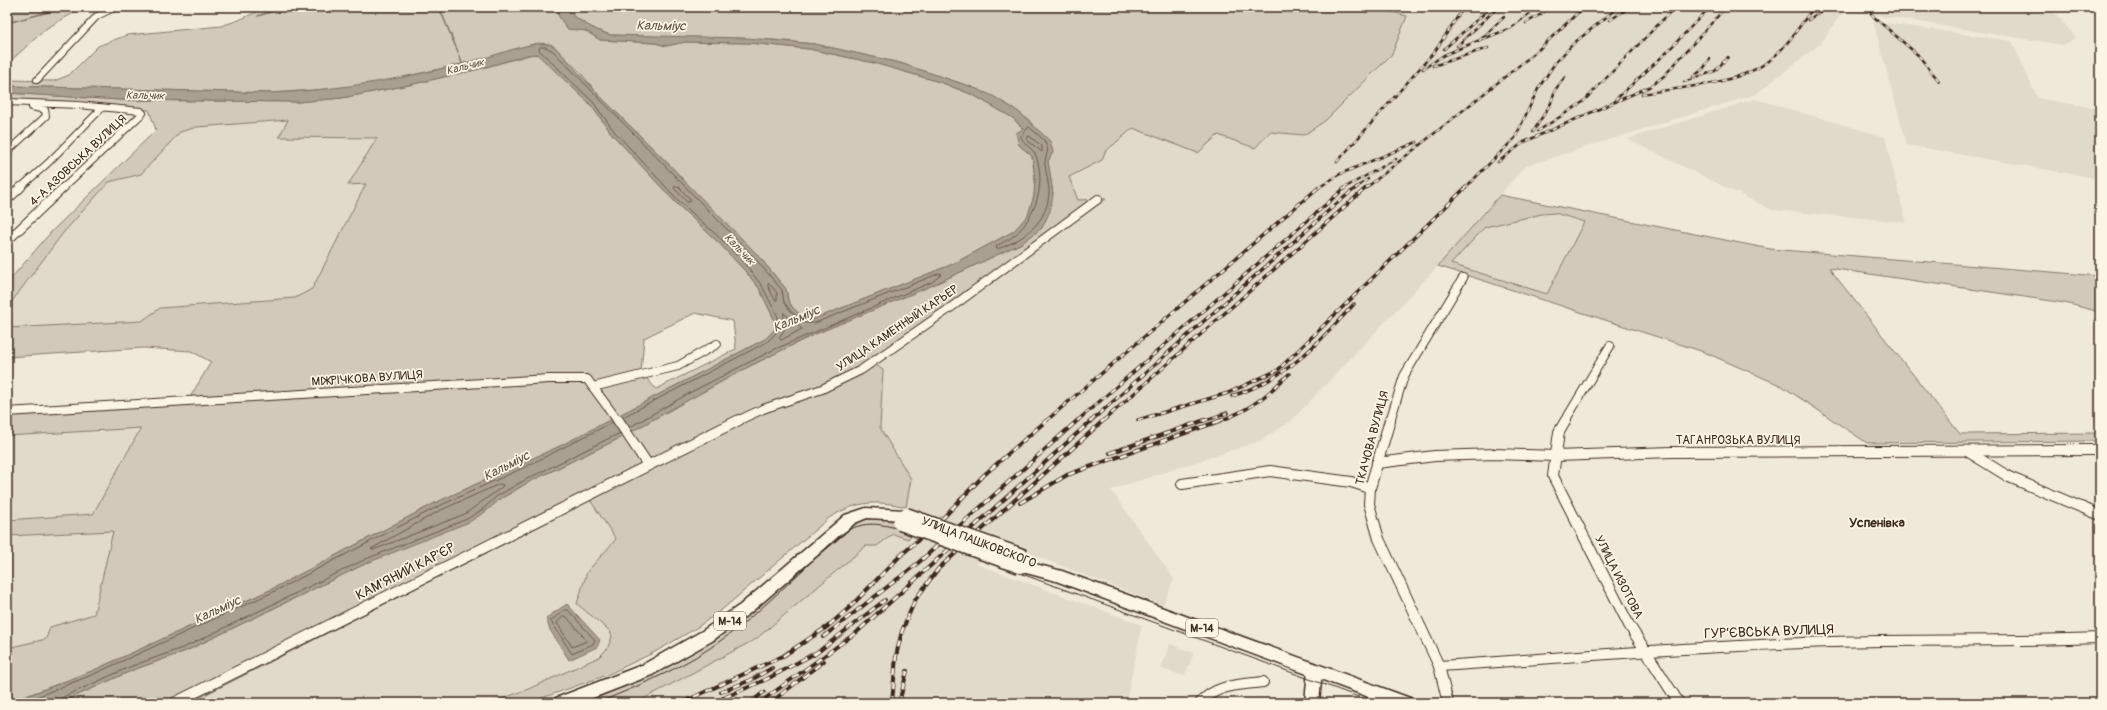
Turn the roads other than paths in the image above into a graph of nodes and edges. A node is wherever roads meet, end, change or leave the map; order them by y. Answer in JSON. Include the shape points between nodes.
{"nodes":[{"id":1,"x":116,"y":7,"type":"edge"},
{"id":2,"x":37,"y":80,"type":"dead end"},
{"id":3,"x":7,"y":102,"type":"edge"},
{"id":4,"x":16,"y":103,"type":"junction"},
{"id":5,"x":102,"y":108,"type":"junction"},
{"id":6,"x":7,"y":152,"type":"edge"},
{"id":7,"x":1098,"y":199,"type":"dead end"},
{"id":8,"x":7,"y":200,"type":"edge"},
{"id":9,"x":7,"y":241,"type":"edge"},
{"id":10,"x":1463,"y":278,"type":"dead end"},
{"id":11,"x":716,"y":344,"type":"dead end"},
{"id":12,"x":1610,"y":346,"type":"dead end"},
{"id":13,"x":593,"y":387,"type":"junction"},
{"id":14,"x":7,"y":412,"type":"edge"},
{"id":15,"x":2100,"y":450,"type":"edge"},
{"id":16,"x":1967,"y":451,"type":"junction"},
{"id":17,"x":1556,"y":456,"type":"junction"},
{"id":18,"x":1377,"y":463,"type":"junction"},
{"id":19,"x":648,"y":465,"type":"junction"},
{"id":20,"x":1182,"y":484,"type":"dead end"},
{"id":21,"x":1370,"y":488,"type":"junction"},
{"id":22,"x":2100,"y":515,"type":"edge"},
{"id":23,"x":2100,"y":638,"type":"edge"},
{"id":24,"x":1646,"y":651,"type":"junction"},
{"id":25,"x":1439,"y":666,"type":"junction"},
{"id":26,"x":1315,"y":670,"type":"junction"},
{"id":27,"x":1263,"y":682,"type":"dead end"},
{"id":28,"x":174,"y":703,"type":"edge"},
{"id":29,"x":562,"y":703,"type":"edge"},
{"id":30,"x":1200,"y":703,"type":"edge"},
{"id":31,"x":1312,"y":703,"type":"edge"},
{"id":32,"x":1404,"y":703,"type":"edge"},
{"id":33,"x":1448,"y":703,"type":"edge"},
{"id":34,"x":1679,"y":703,"type":"edge"}],
"edges":[{"from":1,"to":2,"type":"street","via":[[97,16]]},
{"from":3,"to":4,"type":"street"},
{"from":4,"to":5,"type":"street"},
{"from":4,"to":6,"type":"street","via":[[46,112],[44,117]]},
{"from":5,"to":8,"type":"street"},
{"from":5,"to":9,"type":"street","name":"4-А АЗОВСЬКА ВУЛИЦЯ","via":[[143,113]]},
{"from":7,"to":19,"type":"street","name":"УЛИЦА КАМЕННЫЙ КАРЬЕР","via":[[861,370],[822,389],[763,409]]},
{"from":10,"to":18,"type":"street","name":"ТКАЧОВА ВУЛИЦЯ","via":[[1404,376]]},
{"from":11,"to":13,"type":"street","via":[[678,366]]},
{"from":12,"to":17,"type":"street","name":"УЛИЦА ИЗОТОВА","via":[[1559,432]]},
{"from":13,"to":14,"type":"street","name":"МІЖРІЧКОВА ВУЛИЦЯ","via":[[587,379],[549,379]]},
{"from":13,"to":19,"type":"street","via":[[634,441]]},
{"from":15,"to":16,"type":"street","name":"ТАГАНРОЗЬКА ВУЛИЦЯ"},
{"from":16,"to":17,"type":"street","name":"ТАГАНРОЗЬКА ВУЛИЦЯ","via":[[1680,452]]},
{"from":16,"to":22,"type":"street","via":[[2009,477]]},
{"from":17,"to":18,"type":"street","name":"ТАГАНРОЗЬКА ВУЛИЦЯ","via":[[1435,456]]},
{"from":17,"to":24,"type":"street","name":"УЛИЦА ИЗОТОВА","via":[[1553,470],[1556,482],[1629,625]]},
{"from":18,"to":21,"type":"street","name":"ТКАЧОВА ВУЛИЦЯ"},
{"from":19,"to":28,"type":"street","name":"КАМ'ЯНИЙ КАР'ЄР"},
{"from":20,"to":21,"type":"street","via":[[1270,472],[1352,482]]},
{"from":21,"to":25,"type":"street","name":"ТКАЧОВА ВУЛИЦЯ","via":[[1369,504],[1378,539]]},
{"from":23,"to":24,"type":"street","name":"ГУР’ЄВСЬКА ВУЛИЦЯ","via":[[2013,642],[1795,642]]},
{"from":24,"to":25,"type":"street","name":"ГУР’ЄВСЬКА ВУЛИЦЯ"},
{"from":24,"to":34,"type":"street","name":"УЛИЦА ИЗОТОВА"},
{"from":25,"to":33,"type":"street","name":"ТКАЧОВА ВУЛИЦЯ"},
{"from":26,"to":29,"type":"highway","name":"УЛИЦА ПАШКОВСКОГО","number":"М-14","bridge":true,"via":[[903,519],[879,513],[859,515],[842,525],[745,609],[694,644],[647,670]]},
{"from":26,"to":31,"type":"main road"},
{"from":26,"to":32,"type":"highway","number":"М-14"},
{"from":27,"to":30,"type":"street","via":[[1211,691]]}]}
